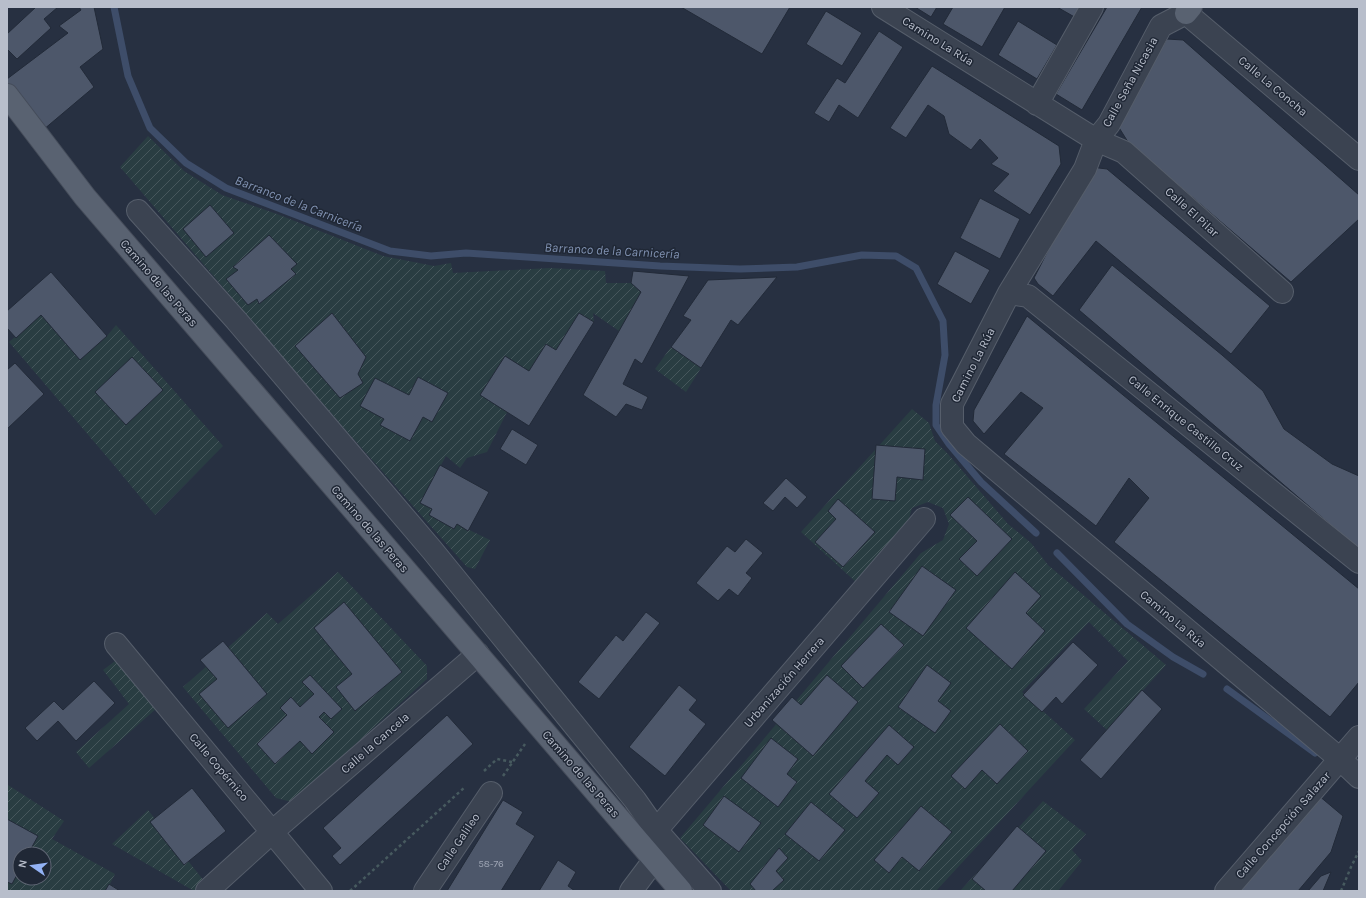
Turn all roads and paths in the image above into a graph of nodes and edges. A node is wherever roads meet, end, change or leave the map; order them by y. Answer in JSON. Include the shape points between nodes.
{"nodes":[{"id":1,"x":883,"y":7,"type":"edge"},
{"id":2,"x":1092,"y":7,"type":"edge"},
{"id":3,"x":1189,"y":10,"type":"edge"},
{"id":4,"x":7,"y":95,"type":"edge"},
{"id":5,"x":1037,"y":104,"type":"junction"},
{"id":6,"x":1096,"y":140,"type":"junction"},
{"id":7,"x":1359,"y":159,"type":"edge"},
{"id":8,"x":138,"y":211,"type":"dead end"},
{"id":9,"x":1282,"y":292,"type":"dead end"},
{"id":10,"x":1009,"y":294,"type":"junction"},
{"id":11,"x":924,"y":519,"type":"dead end"},
{"id":12,"x":1359,"y":562,"type":"edge"},
{"id":13,"x":116,"y":644,"type":"dead end"},
{"id":14,"x":478,"y":654,"type":"junction"},
{"id":15,"x":1359,"y":737,"type":"edge"},
{"id":16,"x":1340,"y":759,"type":"junction"},
{"id":17,"x":512,"y":762,"type":"dead end"},
{"id":18,"x":479,"y":775,"type":"dead end"},
{"id":19,"x":1359,"y":777,"type":"edge"},
{"id":20,"x":467,"y":786,"type":"dead end"},
{"id":21,"x":491,"y":793,"type":"dead end"},
{"id":22,"x":272,"y":832,"type":"junction"},
{"id":23,"x":651,"y":845,"type":"junction"},
{"id":24,"x":1359,"y":851,"type":"edge"},
{"id":25,"x":207,"y":891,"type":"edge"},
{"id":26,"x":321,"y":891,"type":"edge"},
{"id":27,"x":350,"y":891,"type":"edge"},
{"id":28,"x":425,"y":891,"type":"edge"},
{"id":29,"x":631,"y":891,"type":"edge"},
{"id":30,"x":681,"y":891,"type":"edge"},
{"id":31,"x":710,"y":891,"type":"edge"},
{"id":32,"x":1226,"y":891,"type":"edge"},
{"id":33,"x":1341,"y":891,"type":"edge"}],
"edges":[{"from":1,"to":5,"type":"street","name":"Camino La Rúa"},
{"from":2,"to":5,"type":"street"},
{"from":3,"to":6,"type":"street","name":"Calle Seña Nicasia","via":[[1161,26],[1108,124]]},
{"from":3,"to":7,"type":"street","name":"Calle La Concha"},
{"from":4,"to":14,"type":"main road","name":"Camino de las Peras","via":[[96,210]]},
{"from":5,"to":6,"type":"street","name":"Camino La Rúa"},
{"from":6,"to":9,"type":"street","name":"Calle El Pilar","via":[[1124,152]]},
{"from":6,"to":10,"type":"street","name":"Camino La Rúa","via":[[1085,169]]},
{"from":8,"to":23,"type":"street","via":[[236,320],[427,544],[635,800]]},
{"from":10,"to":12,"type":"street","name":"Calle Enrique Castillo Cruz","via":[[1028,296]]},
{"from":10,"to":16,"type":"street","name":"Camino La Rúa","via":[[952,404],[952,427],[966,444]]},
{"from":11,"to":23,"type":"street","name":"Urbanización Herrera"},
{"from":13,"to":22,"type":"street","name":"Calle Copérnico"},
{"from":14,"to":22,"type":"street","name":"Calle la Cancela"},
{"from":14,"to":23,"type":"main road","name":"Camino de las Peras"},
{"from":15,"to":16,"type":"street","name":"Calle Concepción Salazar"},
{"from":16,"to":19,"type":"street","name":"Camino La Rúa"},
{"from":16,"to":32,"type":"street","name":"Calle Concepción Salazar"},
{"from":17,"to":18,"type":"path","via":[[497,759]]},
{"from":20,"to":27,"type":"path"},
{"from":21,"to":28,"type":"street","name":"Calle Galileo"},
{"from":22,"to":25,"type":"street","name":"Calle la Cancela"},
{"from":22,"to":26,"type":"street","name":"Calle Copérnico"},
{"from":23,"to":29,"type":"street","name":"Urbanización Herrera"},
{"from":23,"to":30,"type":"main road","name":"Camino de las Peras"},
{"from":23,"to":31,"type":"street"},
{"from":24,"to":33,"type":"path"}]}
